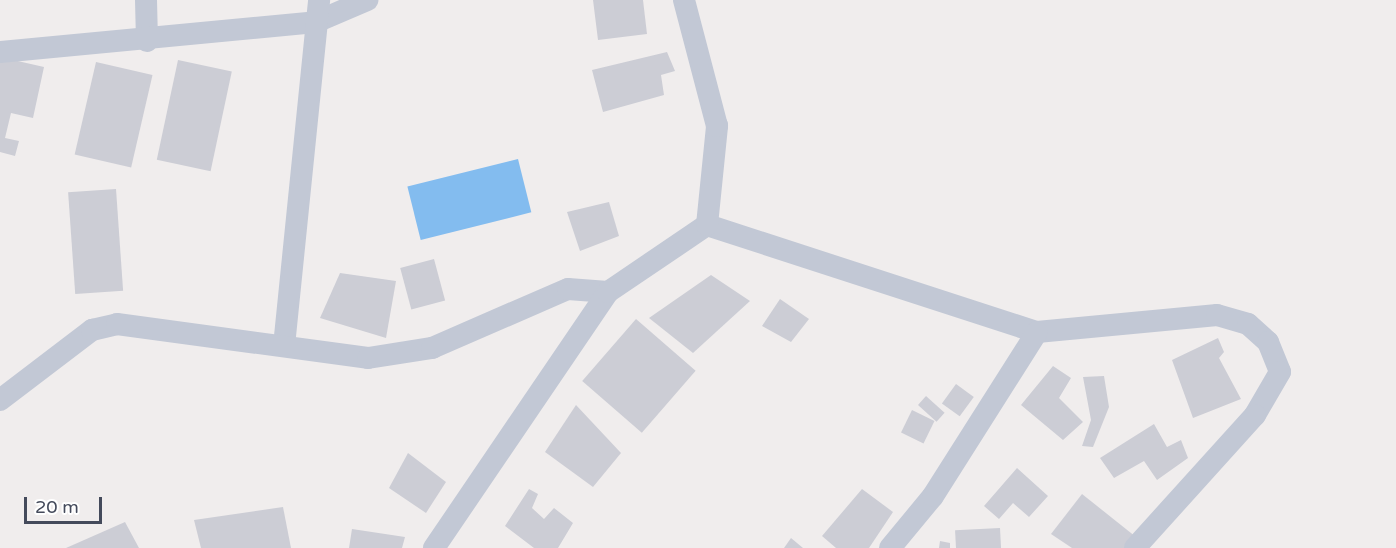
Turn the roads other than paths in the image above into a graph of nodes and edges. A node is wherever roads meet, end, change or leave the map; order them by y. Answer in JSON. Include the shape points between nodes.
{"nodes":[{"id":1,"x":146,"y":0,"type":"edge"},
{"id":2,"x":367,"y":0,"type":"edge"},
{"id":3,"x":684,"y":0,"type":"edge"},
{"id":4,"x":318,"y":11,"type":"edge"},
{"id":5,"x":147,"y":41,"type":"junction"},
{"id":6,"x":0,"y":52,"type":"edge"},
{"id":7,"x":706,"y":225,"type":"junction"},
{"id":8,"x":608,"y":292,"type":"junction"},
{"id":9,"x":1037,"y":332,"type":"junction"},
{"id":10,"x":284,"y":346,"type":"junction"},
{"id":11,"x":0,"y":400,"type":"edge"},
{"id":12,"x":434,"y":548,"type":"edge"},
{"id":13,"x":891,"y":548,"type":"edge"},
{"id":14,"x":1135,"y":548,"type":"edge"}],
"edges":[{"from":1,"to":5,"type":"street"},
{"from":2,"to":4,"type":"street"},
{"from":3,"to":7,"type":"street","via":[[717,126]]},
{"from":4,"to":5,"type":"street"},
{"from":4,"to":10,"type":"street"},
{"from":5,"to":6,"type":"street"},
{"from":7,"to":8,"type":"street"},
{"from":7,"to":9,"type":"street"},
{"from":8,"to":10,"type":"street","via":[[568,289],[432,348],[368,358]]},
{"from":8,"to":12,"type":"street"},
{"from":9,"to":13,"type":"street","via":[[933,496]]},
{"from":9,"to":14,"type":"street","via":[[1217,315],[1248,324],[1269,342],[1280,372],[1256,415]]},
{"from":10,"to":11,"type":"street","via":[[117,324],[92,330]]}]}
